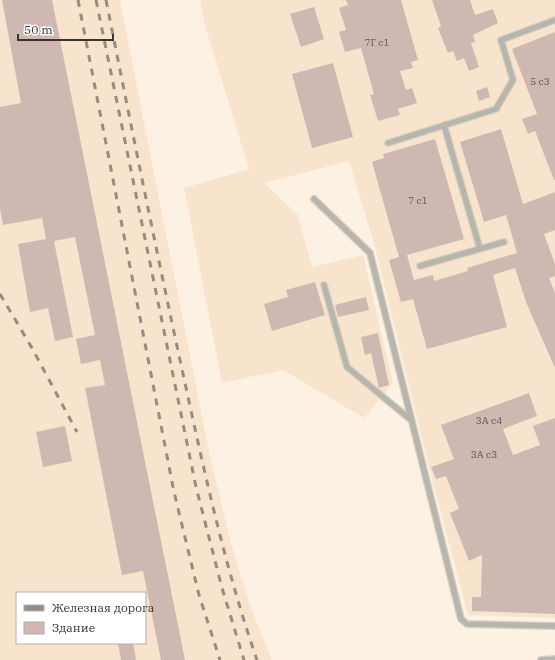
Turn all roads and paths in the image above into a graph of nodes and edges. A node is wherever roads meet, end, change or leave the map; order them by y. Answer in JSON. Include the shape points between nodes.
{"nodes":[{"id":1,"x":555,"y":20,"type":"edge"},
{"id":2,"x":444,"y":125,"type":"junction"},
{"id":3,"x":388,"y":143,"type":"dead end"},
{"id":4,"x":314,"y":199,"type":"dead end"},
{"id":5,"x":504,"y":242,"type":"dead end"},
{"id":6,"x":480,"y":249,"type":"junction"},
{"id":7,"x":420,"y":266,"type":"dead end"},
{"id":8,"x":324,"y":285,"type":"dead end"},
{"id":9,"x":411,"y":420,"type":"junction"},
{"id":10,"x":555,"y":626,"type":"edge"},
{"id":11,"x":555,"y":659,"type":"edge"},
{"id":12,"x":541,"y":660,"type":"edge"}],
"edges":[{"from":1,"to":2,"type":"lane","via":[[501,40],[513,80],[496,109]]},
{"from":2,"to":3,"type":"lane"},
{"from":2,"to":6,"type":"lane"},
{"from":4,"to":9,"type":"lane","via":[[370,253]]},
{"from":5,"to":6,"type":"lane"},
{"from":6,"to":7,"type":"lane"},
{"from":8,"to":9,"type":"lane","via":[[347,368]]},
{"from":9,"to":10,"type":"lane","via":[[461,619],[467,624]]},
{"from":11,"to":12,"type":"lane"}]}
